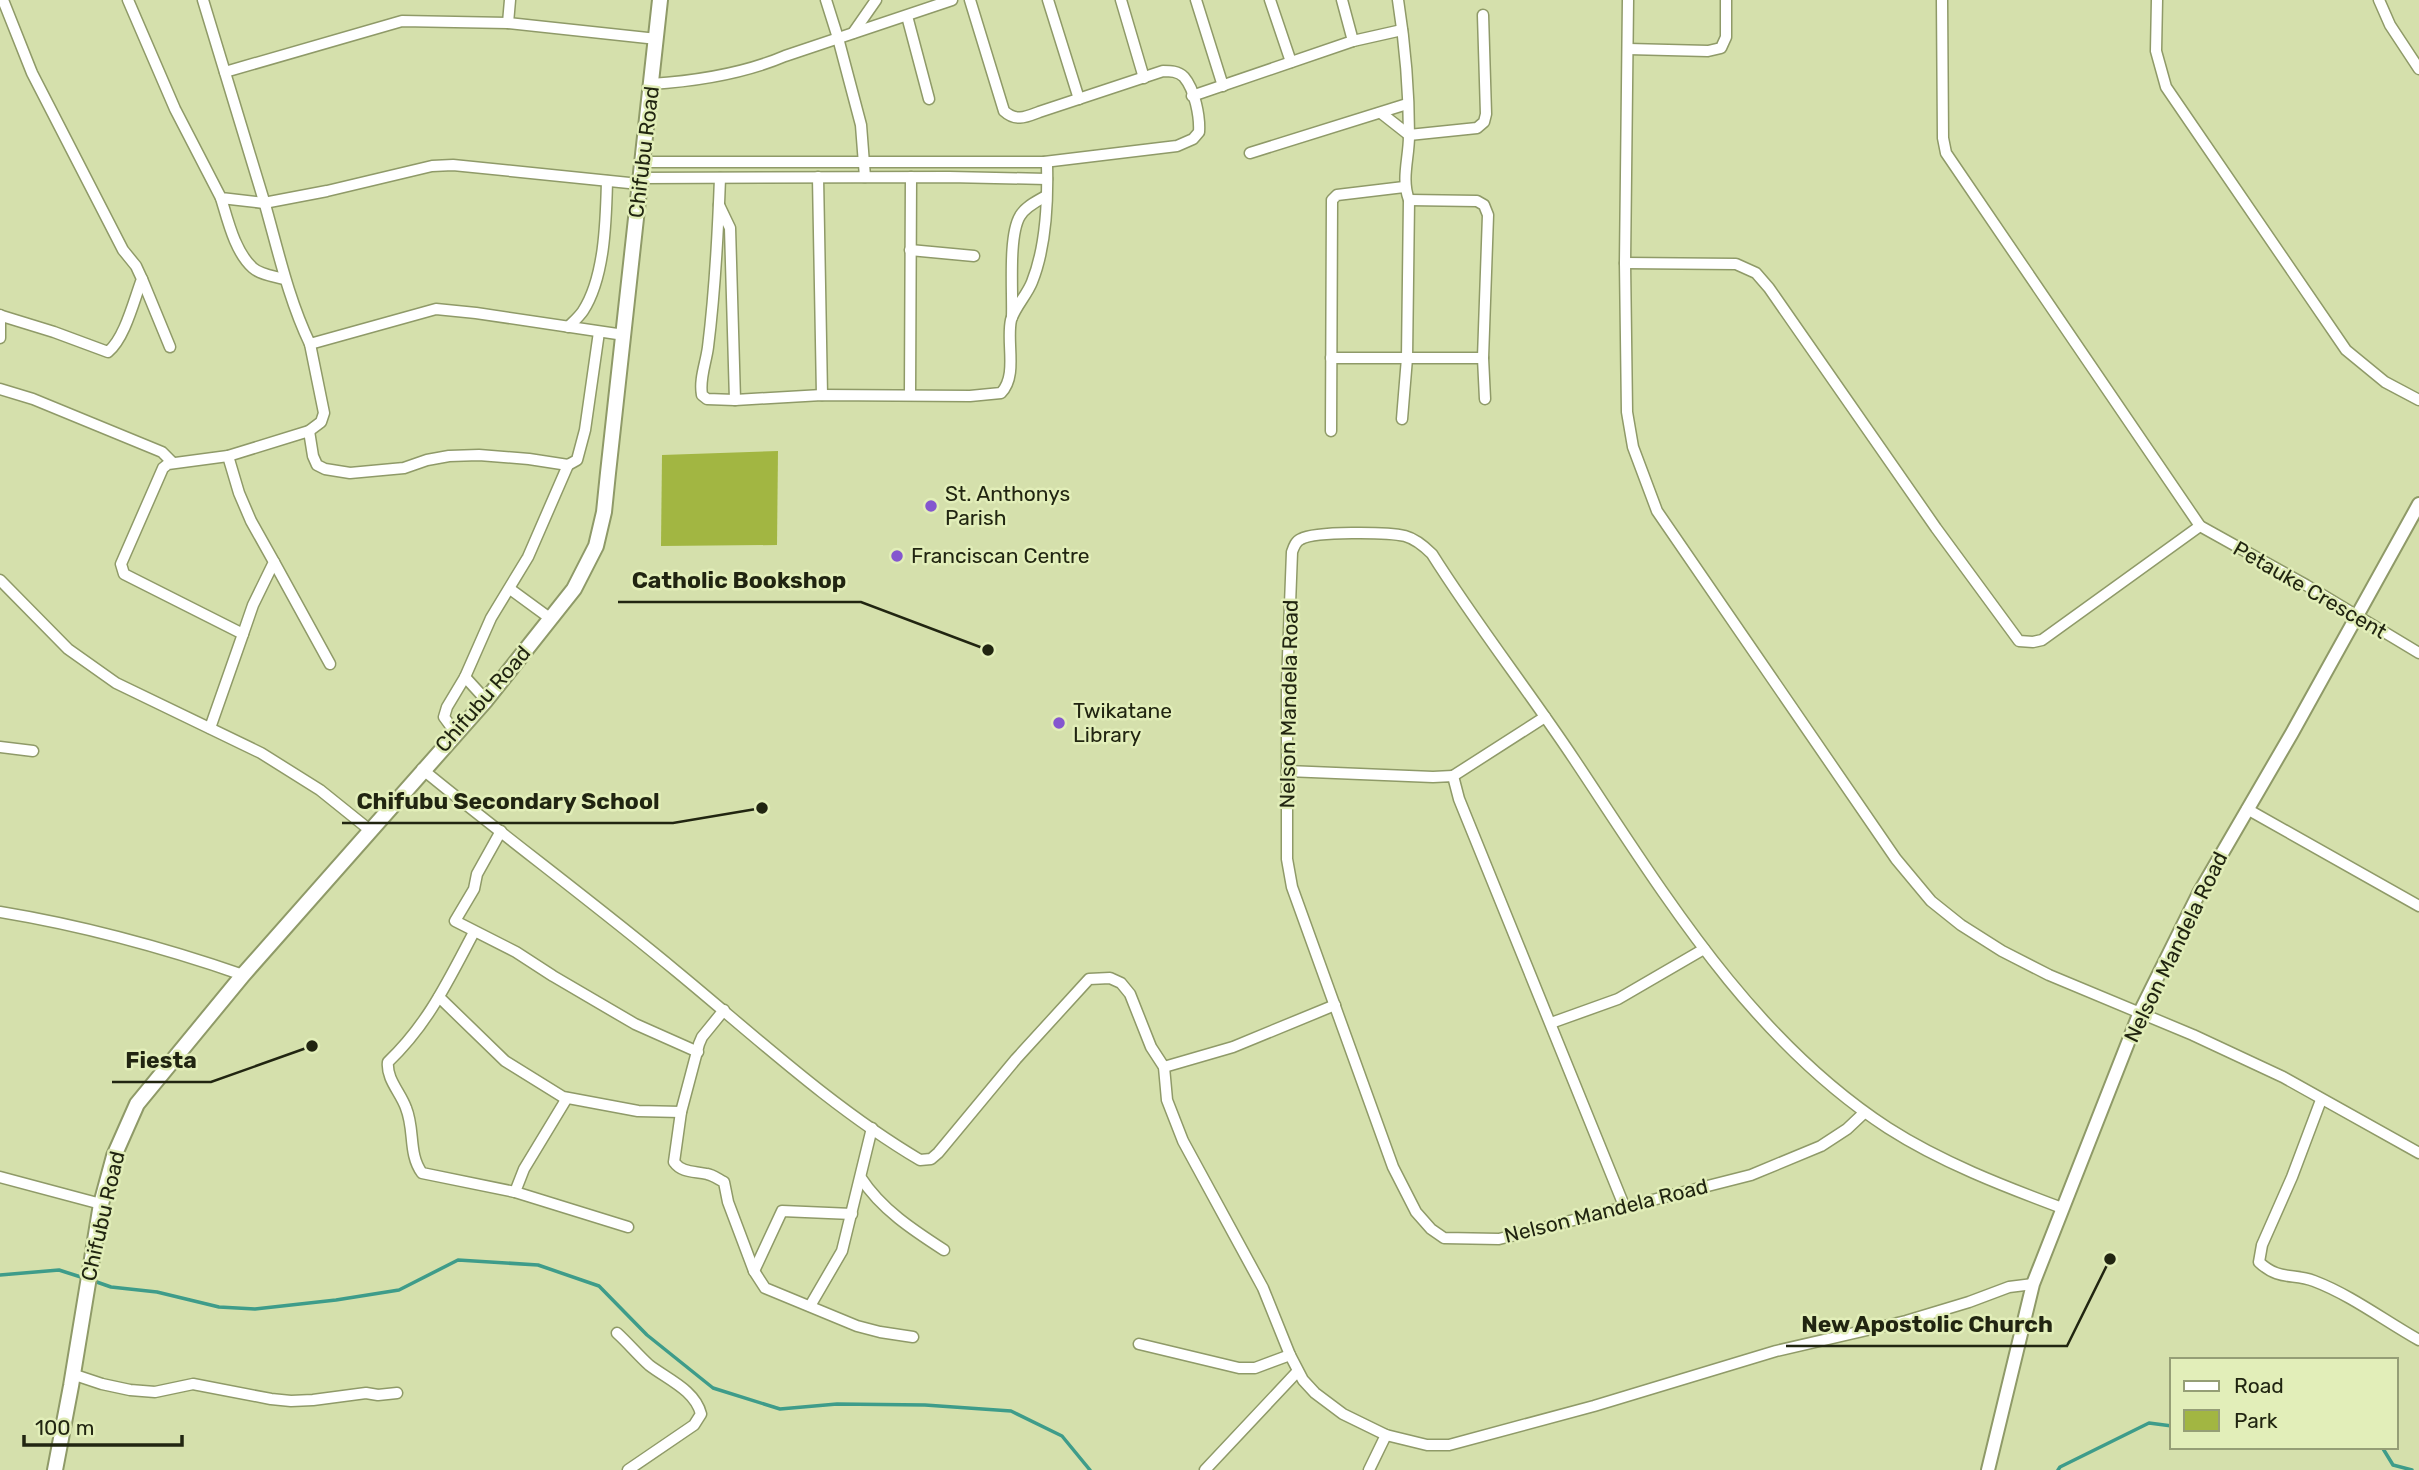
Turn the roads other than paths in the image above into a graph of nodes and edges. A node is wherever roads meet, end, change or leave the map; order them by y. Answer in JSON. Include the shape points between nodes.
{"nodes":[{"id":1,"x":3,"y":0,"type":"edge"},
{"id":2,"x":128,"y":0,"type":"edge"},
{"id":3,"x":203,"y":0,"type":"edge"},
{"id":4,"x":510,"y":0,"type":"edge"},
{"id":5,"x":660,"y":0,"type":"edge"},
{"id":6,"x":826,"y":0,"type":"edge"},
{"id":7,"x":876,"y":0,"type":"edge"},
{"id":8,"x":953,"y":0,"type":"edge"},
{"id":9,"x":971,"y":0,"type":"edge"},
{"id":10,"x":1048,"y":0,"type":"edge"},
{"id":11,"x":1121,"y":0,"type":"edge"},
{"id":12,"x":1196,"y":0,"type":"edge"},
{"id":13,"x":1270,"y":0,"type":"edge"},
{"id":14,"x":1342,"y":0,"type":"edge"},
{"id":15,"x":1398,"y":0,"type":"edge"},
{"id":16,"x":1628,"y":0,"type":"edge"},
{"id":17,"x":1726,"y":0,"type":"edge"},
{"id":18,"x":1942,"y":0,"type":"edge"},
{"id":19,"x":2157,"y":0,"type":"edge"},
{"id":20,"x":2379,"y":0,"type":"edge"},
{"id":21,"x":1483,"y":15,"type":"dead end"},
{"id":22,"x":907,"y":16,"type":"junction"},
{"id":23,"x":508,"y":23,"type":"junction"},
{"id":24,"x":1402,"y":30,"type":"junction"},
{"id":25,"x":853,"y":33,"type":"junction"},
{"id":26,"x":838,"y":38,"type":"junction"},
{"id":27,"x":657,"y":39,"type":"junction"},
{"id":28,"x":1353,"y":41,"type":"junction"},
{"id":29,"x":1628,"y":49,"type":"junction"},
{"id":30,"x":1291,"y":62,"type":"junction"},
{"id":31,"x":2419,"y":69,"type":"edge"},
{"id":32,"x":225,"y":72,"type":"junction"},
{"id":33,"x":1144,"y":78,"type":"junction"},
{"id":34,"x":652,"y":84,"type":"junction"},
{"id":35,"x":1223,"y":86,"type":"junction"},
{"id":36,"x":1192,"y":96,"type":"junction"},
{"id":37,"x":929,"y":99,"type":"dead end"},
{"id":38,"x":1079,"y":99,"type":"junction"},
{"id":39,"x":1407,"y":104,"type":"junction"},
{"id":40,"x":1381,"y":113,"type":"junction"},
{"id":41,"x":1409,"y":135,"type":"junction"},
{"id":42,"x":1250,"y":153,"type":"dead end"},
{"id":43,"x":642,"y":162,"type":"junction"},
{"id":44,"x":864,"y":162,"type":"junction"},
{"id":45,"x":1044,"y":162,"type":"junction"},
{"id":46,"x":777,"y":163,"type":"junction"},
{"id":47,"x":950,"y":163,"type":"junction"},
{"id":48,"x":778,"y":177,"type":"junction"},
{"id":49,"x":818,"y":177,"type":"junction"},
{"id":50,"x":865,"y":177,"type":"junction"},
{"id":51,"x":911,"y":177,"type":"junction"},
{"id":52,"x":949,"y":177,"type":"junction"},
{"id":53,"x":720,"y":178,"type":"junction"},
{"id":54,"x":1047,"y":179,"type":"junction"},
{"id":55,"x":607,"y":181,"type":"junction"},
{"id":56,"x":640,"y":181,"type":"junction"},
{"id":57,"x":1404,"y":187,"type":"junction"},
{"id":58,"x":1046,"y":196,"type":"junction"},
{"id":59,"x":221,"y":198,"type":"junction"},
{"id":60,"x":1409,"y":200,"type":"junction"},
{"id":61,"x":264,"y":203,"type":"junction"},
{"id":62,"x":719,"y":205,"type":"junction"},
{"id":63,"x":910,"y":250,"type":"junction"},
{"id":64,"x":974,"y":256,"type":"dead end"},
{"id":65,"x":1625,"y":263,"type":"junction"},
{"id":66,"x":142,"y":279,"type":"junction"},
{"id":67,"x":284,"y":279,"type":"junction"},
{"id":68,"x":1,"y":316,"type":"edge"},
{"id":69,"x":1012,"y":318,"type":"junction"},
{"id":70,"x":568,"y":327,"type":"junction"},
{"id":71,"x":599,"y":332,"type":"junction"},
{"id":72,"x":624,"y":335,"type":"junction"},
{"id":73,"x":0,"y":338,"type":"edge"},
{"id":74,"x":310,"y":344,"type":"junction"},
{"id":75,"x":170,"y":347,"type":"dead end"},
{"id":76,"x":1331,"y":358,"type":"junction"},
{"id":77,"x":1407,"y":358,"type":"junction"},
{"id":78,"x":1483,"y":358,"type":"junction"},
{"id":79,"x":0,"y":389,"type":"edge"},
{"id":80,"x":822,"y":395,"type":"junction"},
{"id":81,"x":910,"y":395,"type":"junction"},
{"id":82,"x":1485,"y":399,"type":"dead end"},
{"id":83,"x":735,"y":400,"type":"junction"},
{"id":84,"x":2419,"y":400,"type":"edge"},
{"id":85,"x":1402,"y":419,"type":"dead end"},
{"id":86,"x":309,"y":431,"type":"junction"},
{"id":87,"x":1331,"y":432,"type":"dead end"},
{"id":88,"x":228,"y":456,"type":"junction"},
{"id":89,"x":172,"y":462,"type":"junction"},
{"id":90,"x":568,"y":465,"type":"junction"},
{"id":91,"x":2419,"y":504,"type":"edge"},
{"id":92,"x":2200,"y":526,"type":"junction"},
{"id":93,"x":274,"y":562,"type":"junction"},
{"id":94,"x":0,"y":580,"type":"edge"},
{"id":95,"x":510,"y":589,"type":"junction"},
{"id":96,"x":2356,"y":616,"type":"junction"},
{"id":97,"x":551,"y":619,"type":"junction"},
{"id":98,"x":243,"y":634,"type":"junction"},
{"id":99,"x":2419,"y":653,"type":"edge"},
{"id":100,"x":330,"y":664,"type":"dead end"},
{"id":101,"x":465,"y":677,"type":"junction"},
{"id":102,"x":486,"y":700,"type":"junction"},
{"id":103,"x":1545,"y":717,"type":"junction"},
{"id":104,"x":210,"y":728,"type":"junction"},
{"id":105,"x":455,"y":732,"type":"junction"},
{"id":106,"x":0,"y":747,"type":"edge"},
{"id":107,"x":33,"y":751,"type":"dead end"},
{"id":108,"x":422,"y":769,"type":"junction"},
{"id":109,"x":1287,"y":771,"type":"junction"},
{"id":110,"x":1453,"y":776,"type":"junction"},
{"id":111,"x":2247,"y":808,"type":"junction"},
{"id":112,"x":371,"y":831,"type":"junction"},
{"id":113,"x":501,"y":831,"type":"junction"},
{"id":114,"x":2419,"y":906,"type":"edge"},
{"id":115,"x":0,"y":912,"type":"edge"},
{"id":116,"x":474,"y":932,"type":"junction"},
{"id":117,"x":1704,"y":949,"type":"junction"},
{"id":118,"x":243,"y":975,"type":"junction"},
{"id":119,"x":439,"y":997,"type":"junction"},
{"id":120,"x":1335,"y":1006,"type":"junction"},
{"id":121,"x":724,"y":1010,"type":"junction"},
{"id":122,"x":2140,"y":1012,"type":"junction"},
{"id":123,"x":1551,"y":1023,"type":"junction"},
{"id":124,"x":698,"y":1052,"type":"junction"},
{"id":125,"x":1164,"y":1067,"type":"junction"},
{"id":126,"x":567,"y":1098,"type":"junction"},
{"id":127,"x":2321,"y":1100,"type":"junction"},
{"id":128,"x":681,"y":1112,"type":"junction"},
{"id":129,"x":1865,"y":1112,"type":"junction"},
{"id":130,"x":872,"y":1128,"type":"junction"},
{"id":131,"x":2419,"y":1153,"type":"edge"},
{"id":132,"x":0,"y":1177,"type":"edge"},
{"id":133,"x":861,"y":1178,"type":"junction"},
{"id":134,"x":515,"y":1192,"type":"junction"},
{"id":135,"x":101,"y":1204,"type":"junction"},
{"id":136,"x":1625,"y":1208,"type":"junction"},
{"id":137,"x":2062,"y":1208,"type":"junction"},
{"id":138,"x":852,"y":1214,"type":"junction"},
{"id":139,"x":628,"y":1227,"type":"dead end"},
{"id":140,"x":944,"y":1250,"type":"dead end"},
{"id":141,"x":754,"y":1271,"type":"junction"},
{"id":142,"x":2033,"y":1284,"type":"junction"},
{"id":143,"x":810,"y":1306,"type":"junction"},
{"id":144,"x":617,"y":1333,"type":"dead end"},
{"id":145,"x":914,"y":1337,"type":"dead end"},
{"id":146,"x":2419,"y":1340,"type":"edge"},
{"id":147,"x":1139,"y":1344,"type":"dead end"},
{"id":148,"x":1290,"y":1355,"type":"junction"},
{"id":149,"x":1297,"y":1372,"type":"junction"},
{"id":150,"x":72,"y":1374,"type":"junction"},
{"id":151,"x":397,"y":1393,"type":"dead end"},
{"id":152,"x":1386,"y":1435,"type":"junction"},
{"id":153,"x":1989,"y":1466,"type":"edge"},
{"id":154,"x":55,"y":1470,"type":"edge"},
{"id":155,"x":628,"y":1470,"type":"edge"},
{"id":156,"x":1205,"y":1470,"type":"edge"},
{"id":157,"x":1369,"y":1470,"type":"edge"}],
"edges":[{"from":1,"to":66,"type":"street","via":[[33,73]]},
{"from":2,"to":59,"type":"street","via":[[175,109]]},
{"from":3,"to":32,"type":"street"},
{"from":4,"to":23,"type":"street"},
{"from":5,"to":27,"type":"main road","name":"Chifubu Road"},
{"from":6,"to":26,"type":"street"},
{"from":7,"to":25,"type":"street"},
{"from":8,"to":22,"type":"street"},
{"from":9,"to":38,"type":"street","via":[[1004,111],[1020,118]]},
{"from":10,"to":38,"type":"street"},
{"from":11,"to":33,"type":"street"},
{"from":12,"to":35,"type":"street"},
{"from":13,"to":30,"type":"street"},
{"from":14,"to":28,"type":"street"},
{"from":15,"to":24,"type":"street"},
{"from":16,"to":29,"type":"street"},
{"from":17,"to":29,"type":"street","via":[[1726,37],[1721,48]]},
{"from":18,"to":92,"type":"street","via":[[1946,153]]},
{"from":19,"to":84,"type":"street","via":[[2156,51],[2165,87],[2346,350],[2385,382]]},
{"from":20,"to":31,"type":"street"},
{"from":21,"to":41,"type":"street","via":[[1484,122],[1477,128]]},
{"from":22,"to":25,"type":"street"},
{"from":22,"to":37,"type":"street"},
{"from":23,"to":27,"type":"street"},
{"from":23,"to":32,"type":"street","via":[[402,21]]},
{"from":24,"to":28,"type":"street"},
{"from":24,"to":39,"type":"street"},
{"from":25,"to":26,"type":"street"},
{"from":26,"to":34,"type":"street","via":[[735,73]]},
{"from":26,"to":44,"type":"street","via":[[861,125]]},
{"from":27,"to":34,"type":"main road","name":"Chifubu Road"},
{"from":28,"to":30,"type":"street"},
{"from":29,"to":65,"type":"street"},
{"from":30,"to":35,"type":"street"},
{"from":32,"to":61,"type":"street"},
{"from":33,"to":36,"type":"street","via":[[1175,71],[1184,78]]},
{"from":33,"to":38,"type":"street"},
{"from":34,"to":43,"type":"main road","name":"Chifubu Road"},
{"from":35,"to":36,"type":"street"},
{"from":36,"to":45,"type":"street","via":[[1199,132],[1193,139],[1177,146]]},
{"from":39,"to":40,"type":"street"},
{"from":39,"to":41,"type":"street"},
{"from":40,"to":41,"type":"street"},
{"from":40,"to":42,"type":"street"},
{"from":41,"to":57,"type":"street"},
{"from":43,"to":46,"type":"street"},
{"from":43,"to":56,"type":"main road","name":"Chifubu Road"},
{"from":44,"to":46,"type":"street"},
{"from":44,"to":47,"type":"street"},
{"from":44,"to":50,"type":"street"},
{"from":45,"to":47,"type":"street"},
{"from":45,"to":54,"type":"street"},
{"from":46,"to":48,"type":"street"},
{"from":47,"to":52,"type":"street"},
{"from":48,"to":49,"type":"street"},
{"from":48,"to":53,"type":"street"},
{"from":49,"to":50,"type":"street"},
{"from":49,"to":80,"type":"street"},
{"from":50,"to":51,"type":"street"},
{"from":51,"to":52,"type":"street"},
{"from":51,"to":63,"type":"street"},
{"from":52,"to":54,"type":"street"},
{"from":53,"to":56,"type":"street"},
{"from":53,"to":62,"type":"street"},
{"from":54,"to":58,"type":"street"},
{"from":55,"to":56,"type":"street"},
{"from":55,"to":61,"type":"street","via":[[432,166]]},
{"from":55,"to":70,"type":"street","via":[[598,271],[583,312]]},
{"from":56,"to":72,"type":"main road","name":"Chifubu Road"},
{"from":57,"to":60,"type":"street"},
{"from":57,"to":76,"type":"street","via":[[1337,195],[1332,200]]},
{"from":58,"to":69,"type":"street","via":[[1038,262]]},
{"from":58,"to":69,"type":"street","via":[[1021,214],[1016,226]]},
{"from":59,"to":61,"type":"street"},
{"from":59,"to":67,"type":"street","via":[[237,244],[251,267]]},
{"from":60,"to":77,"type":"street"},
{"from":60,"to":78,"type":"street","via":[[1477,201],[1484,205],[1488,215]]},
{"from":61,"to":67,"type":"street"},
{"from":62,"to":83,"type":"street","via":[[730,228]]},
{"from":62,"to":83,"type":"street","via":[[708,350],[700,387],[707,399]]},
{"from":63,"to":64,"type":"street"},
{"from":63,"to":81,"type":"street"},
{"from":65,"to":92,"type":"street","via":[[1736,264],[1756,273],[2019,641],[2042,640]]},
{"from":65,"to":122,"type":"street","via":[[1627,412],[1633,447],[1657,511],[1896,859],[1931,901],[2002,951]]},
{"from":66,"to":68,"type":"street","via":[[114,348],[108,352]]},
{"from":66,"to":75,"type":"street"},
{"from":67,"to":74,"type":"street"},
{"from":68,"to":73,"type":"street"},
{"from":69,"to":81,"type":"street","via":[[1009,382],[1001,393]]},
{"from":70,"to":71,"type":"street"},
{"from":70,"to":74,"type":"street","via":[[436,309]]},
{"from":71,"to":72,"type":"street"},
{"from":71,"to":90,"type":"street","via":[[586,430],[577,460]]},
{"from":72,"to":97,"type":"main road","name":"Chifubu Road","via":[[596,546],[574,589]]},
{"from":74,"to":86,"type":"street","via":[[324,413]]},
{"from":76,"to":77,"type":"street"},
{"from":76,"to":87,"type":"street"},
{"from":77,"to":78,"type":"street"},
{"from":77,"to":85,"type":"street"},
{"from":78,"to":82,"type":"street"},
{"from":79,"to":89,"type":"street","via":[[166,454]]},
{"from":80,"to":81,"type":"street"},
{"from":80,"to":83,"type":"street"},
{"from":86,"to":88,"type":"street"},
{"from":86,"to":90,"type":"street","via":[[317,465],[339,472],[404,468],[427,460],[479,455]]},
{"from":88,"to":89,"type":"street"},
{"from":88,"to":93,"type":"street","via":[[239,494]]},
{"from":89,"to":98,"type":"street","via":[[163,468],[121,569],[144,586]]},
{"from":90,"to":95,"type":"street"},
{"from":91,"to":96,"type":"street","name":"Nelson Mandela Road"},
{"from":92,"to":96,"type":"street","name":"Petauke Crescent"},
{"from":93,"to":98,"type":"street"},
{"from":93,"to":100,"type":"street"},
{"from":94,"to":104,"type":"street","via":[[68,649],[116,683]]},
{"from":95,"to":97,"type":"street"},
{"from":95,"to":101,"type":"street","via":[[491,618]]},
{"from":96,"to":99,"type":"street","name":"Petauke Crescent"},
{"from":96,"to":111,"type":"street","name":"Nelson Mandela Road"},
{"from":97,"to":102,"type":"main road","name":"Chifubu Road"},
{"from":98,"to":104,"type":"street"},
{"from":101,"to":102,"type":"street"},
{"from":101,"to":105,"type":"street","via":[[444,717]]},
{"from":102,"to":105,"type":"main road","name":"Chifubu Road"},
{"from":103,"to":109,"type":"street","name":"Nelson Mandela Road","via":[[1432,554],[1419,542],[1378,534],[1313,535],[1301,538],[1292,552]]},
{"from":103,"to":110,"type":"street"},
{"from":103,"to":117,"type":"street","name":"Nelson Mandela Road"},
{"from":104,"to":112,"type":"street","via":[[320,790]]},
{"from":105,"to":108,"type":"main road","name":"Chifubu Road"},
{"from":106,"to":107,"type":"street"},
{"from":108,"to":112,"type":"main road","name":"Chifubu Road"},
{"from":108,"to":113,"type":"street"},
{"from":109,"to":110,"type":"street"},
{"from":109,"to":120,"type":"street","name":"Nelson Mandela Road","via":[[1287,859],[1292,887]]},
{"from":110,"to":123,"type":"street"},
{"from":111,"to":114,"type":"street"},
{"from":111,"to":122,"type":"street","name":"Nelson Mandela Road"},
{"from":112,"to":118,"type":"main road","name":"Chifubu Road"},
{"from":113,"to":116,"type":"street","via":[[455,921]]},
{"from":113,"to":121,"type":"street"},
{"from":115,"to":118,"type":"street","via":[[162,947]]},
{"from":116,"to":119,"type":"street"},
{"from":116,"to":124,"type":"street","via":[[635,1024]]},
{"from":117,"to":123,"type":"street","via":[[1618,999]]},
{"from":117,"to":129,"type":"street","name":"Nelson Mandela Road","via":[[1781,1039]]},
{"from":118,"to":135,"type":"main road","name":"Chifubu Road","via":[[137,1104],[114,1156]]},
{"from":119,"to":126,"type":"street","via":[[505,1061]]},
{"from":119,"to":134,"type":"street","via":[[418,1030],[388,1062],[387,1071],[407,1110],[415,1163],[422,1173]]},
{"from":120,"to":125,"type":"street","via":[[1233,1047]]},
{"from":120,"to":136,"type":"street","name":"Nelson Mandela Road","via":[[1394,1167],[1416,1212],[1431,1228],[1444,1237],[1499,1239]]},
{"from":121,"to":124,"type":"street","via":[[702,1037]]},
{"from":121,"to":130,"type":"street"},
{"from":122,"to":127,"type":"street","via":[[2283,1077]]},
{"from":122,"to":137,"type":"street","name":"Nelson Mandela Road"},
{"from":123,"to":136,"type":"street"},
{"from":124,"to":128,"type":"street"},
{"from":125,"to":130,"type":"street","via":[[1130,994],[1121,983],[1098,977],[1080,987],[931,1159],[920,1160]]},
{"from":125,"to":148,"type":"street","via":[[1167,1101],[1183,1141],[1263,1288]]},
{"from":126,"to":128,"type":"street","via":[[638,1111]]},
{"from":126,"to":134,"type":"street"},
{"from":127,"to":131,"type":"street"},
{"from":127,"to":146,"type":"street","via":[[2259,1262],[2269,1271],[2312,1280]]},
{"from":128,"to":141,"type":"street","via":[[674,1162],[681,1170],[709,1174],[724,1182]]},
{"from":129,"to":136,"type":"street","name":"Nelson Mandela Road","via":[[1821,1146],[1771,1167]]},
{"from":129,"to":137,"type":"street","name":"Nelson Mandela Road","via":[[1940,1157]]},
{"from":130,"to":133,"type":"street"},
{"from":132,"to":135,"type":"street"},
{"from":133,"to":138,"type":"street"},
{"from":133,"to":140,"type":"street","via":[[873,1197]]},
{"from":134,"to":139,"type":"street"},
{"from":135,"to":150,"type":"main road","name":"Chifubu Road"},
{"from":137,"to":142,"type":"street"},
{"from":138,"to":141,"type":"street","via":[[782,1210]]},
{"from":138,"to":143,"type":"street","via":[[842,1251]]},
{"from":141,"to":143,"type":"street","via":[[765,1288]]},
{"from":142,"to":152,"type":"street","via":[[2009,1287],[1906,1321],[1776,1351],[1449,1445]]},
{"from":142,"to":153,"type":"street"},
{"from":143,"to":145,"type":"street","via":[[857,1326]]},
{"from":144,"to":155,"type":"street","via":[[689,1395],[701,1414],[694,1425]]},
{"from":147,"to":148,"type":"street","via":[[1239,1368],[1255,1368]]},
{"from":148,"to":149,"type":"street"},
{"from":149,"to":152,"type":"street","via":[[1343,1414]]},
{"from":149,"to":156,"type":"street"},
{"from":150,"to":151,"type":"street","via":[[130,1390],[155,1392],[193,1384],[281,1400]]},
{"from":150,"to":154,"type":"main road","name":"Chifubu Road"},
{"from":152,"to":157,"type":"street"}]}
